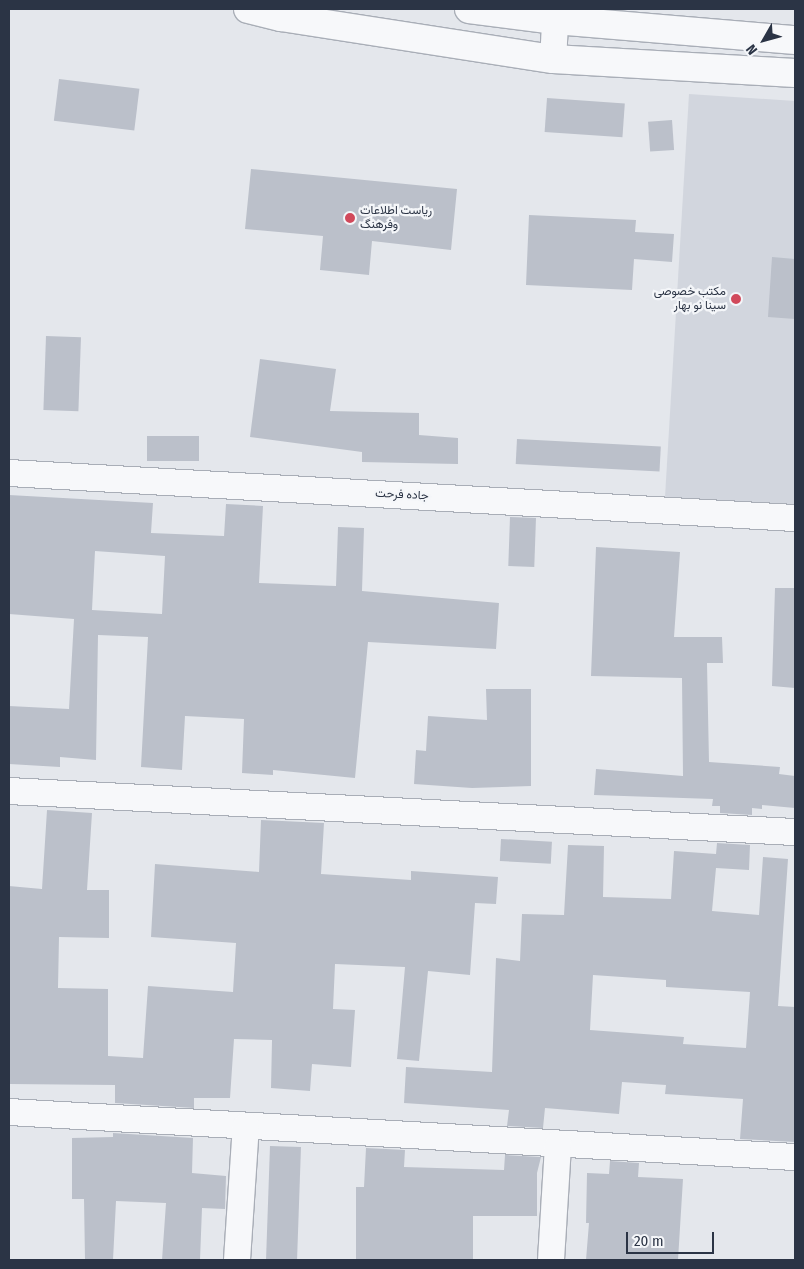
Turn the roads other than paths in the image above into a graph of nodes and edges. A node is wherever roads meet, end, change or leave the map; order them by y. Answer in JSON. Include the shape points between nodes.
{"nodes":[{"id":1,"x":248,"y":9,"type":"edge"},
{"id":2,"x":468,"y":9,"type":"edge"},
{"id":3,"x":555,"y":14,"type":"edge"},
{"id":4,"x":795,"y":40,"type":"edge"},
{"id":5,"x":553,"y":59,"type":"junction"},
{"id":6,"x":795,"y":73,"type":"edge"},
{"id":7,"x":9,"y":473,"type":"edge"},
{"id":8,"x":795,"y":518,"type":"edge"},
{"id":9,"x":9,"y":792,"type":"edge"},
{"id":10,"x":795,"y":832,"type":"edge"},
{"id":11,"x":9,"y":1112,"type":"edge"},
{"id":12,"x":246,"y":1126,"type":"junction"},
{"id":13,"x":558,"y":1144,"type":"junction"},
{"id":14,"x":795,"y":1157,"type":"edge"},
{"id":15,"x":237,"y":1260,"type":"edge"},
{"id":16,"x":551,"y":1260,"type":"edge"}],
"edges":[{"from":1,"to":5,"type":"street","via":[[281,17]]},
{"from":2,"to":3,"type":"street"},
{"from":3,"to":4,"type":"street"},
{"from":3,"to":5,"type":"street"},
{"from":5,"to":6,"type":"street"},
{"from":7,"to":8,"type":"street","name":"جاده فرحت"},
{"from":9,"to":10,"type":"street"},
{"from":11,"to":12,"type":"street"},
{"from":12,"to":13,"type":"street"},
{"from":12,"to":15,"type":"street"},
{"from":13,"to":14,"type":"street"},
{"from":13,"to":16,"type":"street"}]}
